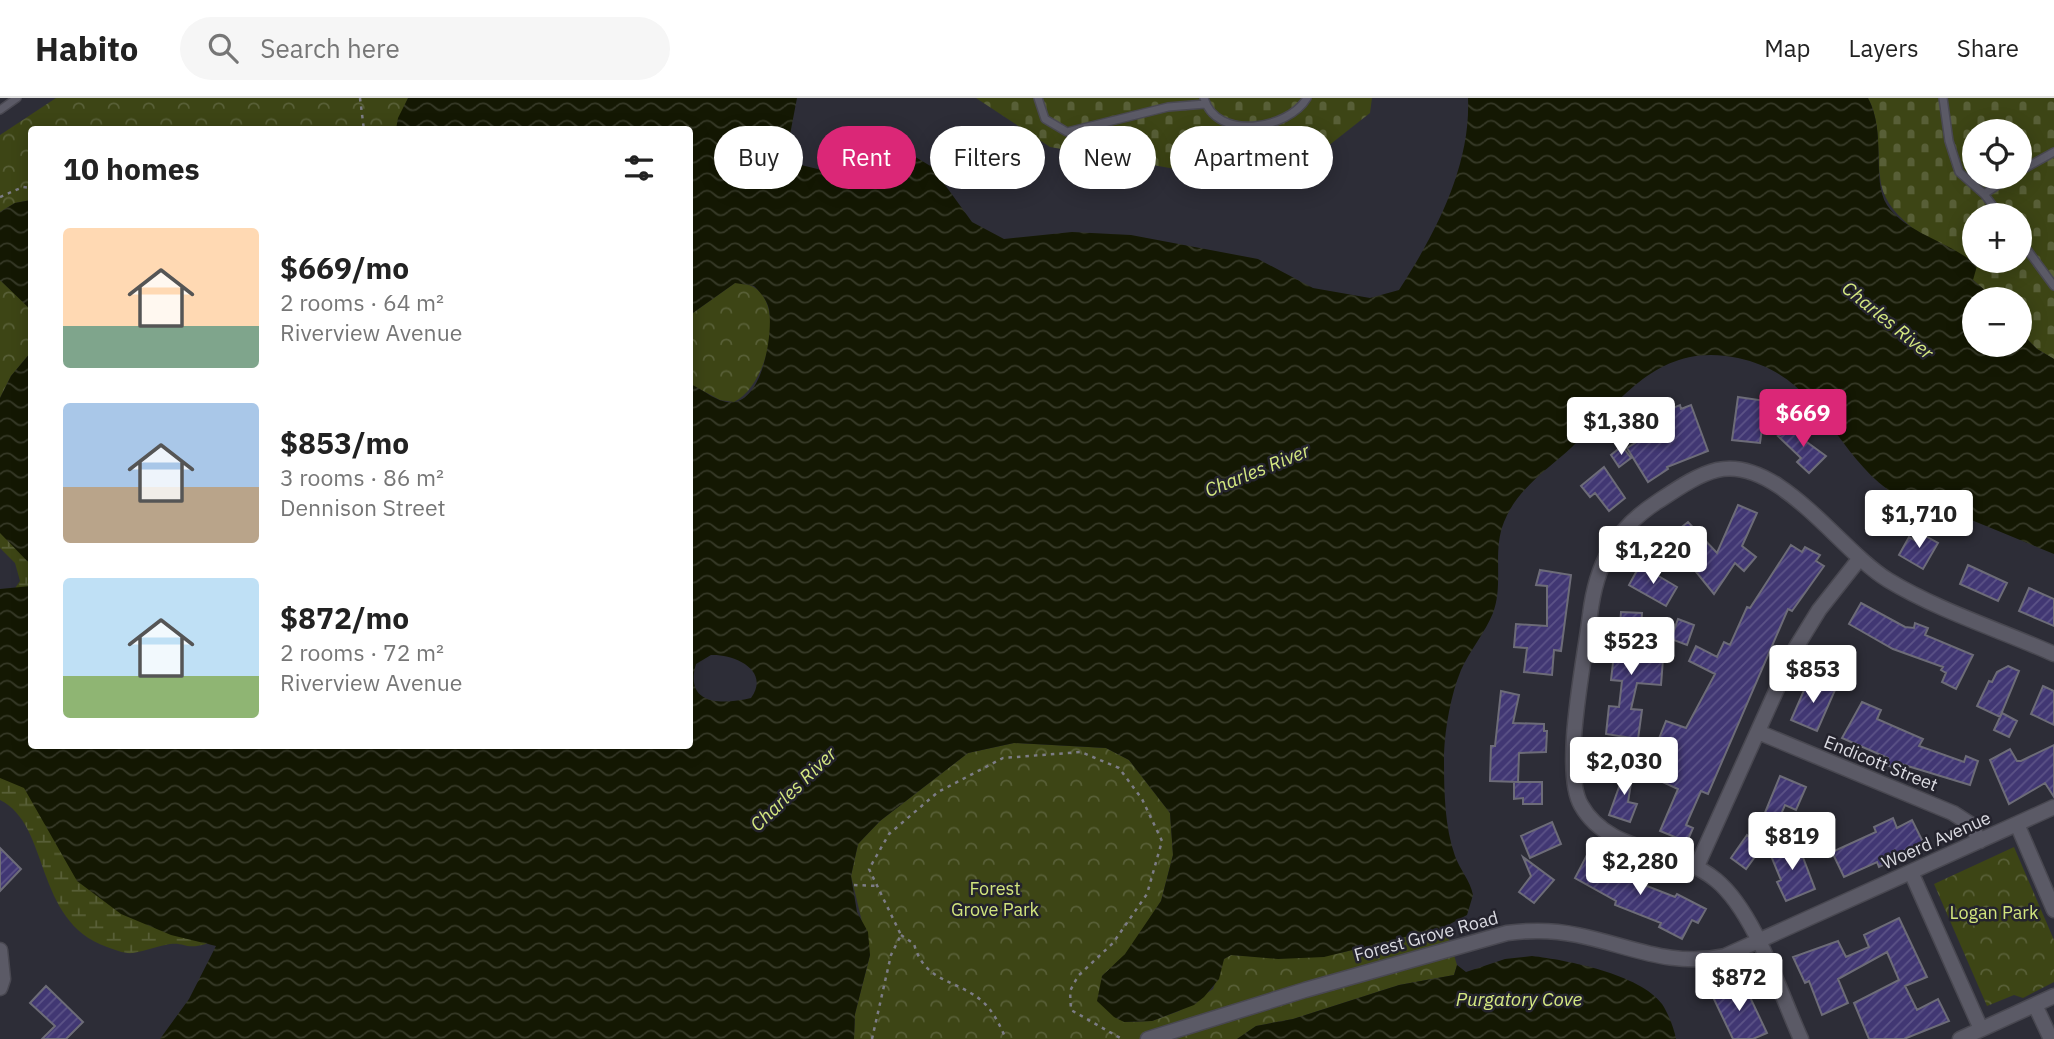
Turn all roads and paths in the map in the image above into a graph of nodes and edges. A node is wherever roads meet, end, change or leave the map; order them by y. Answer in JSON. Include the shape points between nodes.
{"nodes":[{"id":1,"x":17,"y":98,"type":"edge"},
{"id":2,"x":360,"y":98,"type":"edge"},
{"id":3,"x":1038,"y":98,"type":"edge"},
{"id":4,"x":1307,"y":98,"type":"edge"},
{"id":5,"x":1943,"y":98,"type":"edge"},
{"id":6,"x":1205,"y":101,"type":"edge"},
{"id":7,"x":0,"y":110,"type":"edge"},
{"id":8,"x":364,"y":126,"type":"edge"},
{"id":9,"x":2054,"y":152,"type":"edge"},
{"id":10,"x":2032,"y":164,"type":"edge"},
{"id":11,"x":28,"y":188,"type":"edge"},
{"id":12,"x":1992,"y":189,"type":"edge"},
{"id":13,"x":1984,"y":194,"type":"junction"},
{"id":14,"x":0,"y":197,"type":"edge"},
{"id":15,"x":1991,"y":203,"type":"edge"},
{"id":16,"x":2032,"y":256,"type":"edge"},
{"id":17,"x":2054,"y":286,"type":"edge"},
{"id":18,"x":1860,"y":558,"type":"junction"},
{"id":19,"x":2054,"y":654,"type":"edge"},
{"id":20,"x":1758,"y":732,"type":"junction"},
{"id":21,"x":2054,"y":807,"type":"edge"},
{"id":22,"x":2017,"y":824,"type":"junction"},
{"id":23,"x":1980,"y":841,"type":"junction"},
{"id":24,"x":1697,"y":866,"type":"junction"},
{"id":25,"x":1911,"y":872,"type":"junction"},
{"id":26,"x":854,"y":885,"type":"dead end"},
{"id":27,"x":879,"y":886,"type":"junction"},
{"id":28,"x":2054,"y":909,"type":"edge"},
{"id":29,"x":901,"y":935,"type":"junction"},
{"id":30,"x":1758,"y":942,"type":"junction"},
{"id":31,"x":0,"y":950,"type":"edge"},
{"id":32,"x":0,"y":988,"type":"edge"},
{"id":33,"x":2054,"y":996,"type":"edge"},
{"id":34,"x":2035,"y":1004,"type":"junction"},
{"id":35,"x":1981,"y":1030,"type":"junction"},
{"id":36,"x":872,"y":1039,"type":"edge"},
{"id":37,"x":1006,"y":1039,"type":"edge"},
{"id":38,"x":1122,"y":1039,"type":"edge"},
{"id":39,"x":1148,"y":1039,"type":"edge"},
{"id":40,"x":1801,"y":1039,"type":"edge"},
{"id":41,"x":1960,"y":1039,"type":"edge"},
{"id":42,"x":2051,"y":1039,"type":"edge"}],
"edges":[{"from":1,"to":7,"type":"lane"},
{"from":2,"to":8,"type":"path"},
{"from":3,"to":6,"type":"lane","via":[[1045,119],[1067,132]]},
{"from":4,"to":6,"type":"lane","via":[[1290,116],[1250,126],[1221,121]]},
{"from":5,"to":13,"type":"lane","via":[[1959,172]]},
{"from":9,"to":10,"type":"lane"},
{"from":11,"to":14,"type":"path"},
{"from":12,"to":13,"type":"lane"},
{"from":13,"to":15,"type":"lane"},
{"from":16,"to":17,"type":"lane"},
{"from":18,"to":19,"type":"street","via":[[1906,590]]},
{"from":18,"to":20,"type":"street","via":[[1802,635]]},
{"from":18,"to":24,"type":"street","via":[[1771,481],[1735,469],[1710,472],[1651,506],[1625,528],[1604,557],[1591,606],[1573,787],[1587,816],[1608,834]]},
{"from":20,"to":23,"type":"street","name":"Endicott Street","via":[[1953,813],[1970,824]]},
{"from":20,"to":24,"type":"street"},
{"from":21,"to":22,"type":"street","name":"Woerd Avenue"},
{"from":22,"to":23,"type":"street","name":"Woerd Avenue"},
{"from":22,"to":28,"type":"street"},
{"from":23,"to":25,"type":"street","name":"Woerd Avenue"},
{"from":24,"to":30,"type":"street","via":[[1731,894]]},
{"from":25,"to":30,"type":"street","name":"Woerd Avenue"},
{"from":25,"to":35,"type":"street"},
{"from":26,"to":27,"type":"path"},
{"from":27,"to":29,"type":"path"},
{"from":27,"to":38,"type":"path","via":[[869,869],[889,834],[938,792],[1003,758],[1081,752],[1119,768],[1142,799],[1162,841],[1147,894],[1113,943],[1078,976],[1070,991],[1071,1010]]},
{"from":29,"to":36,"type":"path","via":[[891,955]]},
{"from":29,"to":37,"type":"path","via":[[914,944],[919,961],[933,974],[982,1001]]},
{"from":30,"to":39,"type":"street","name":"Forest Grove Road","via":[[1725,956],[1682,960],[1578,935],[1507,933]]},
{"from":30,"to":40,"type":"street"},
{"from":31,"to":32,"type":"street"},
{"from":33,"to":34,"type":"street"},
{"from":34,"to":35,"type":"street"},
{"from":34,"to":42,"type":"street"},
{"from":35,"to":41,"type":"street"}]}
